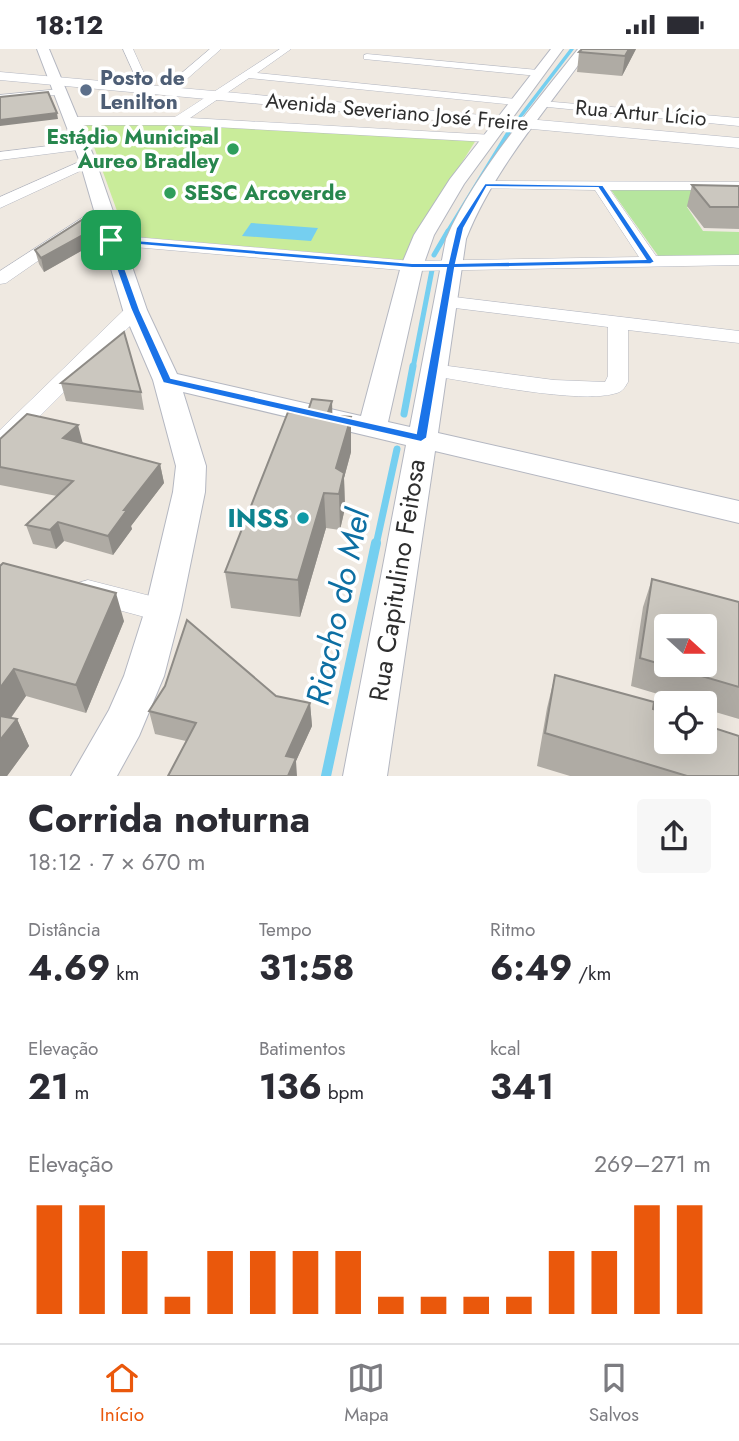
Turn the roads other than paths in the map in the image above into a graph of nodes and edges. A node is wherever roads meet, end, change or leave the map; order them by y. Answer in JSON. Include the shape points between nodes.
{"nodes":[{"id":1,"x":43,"y":49,"type":"edge"},
{"id":2,"x":128,"y":49,"type":"edge"},
{"id":3,"x":216,"y":49,"type":"edge"},
{"id":4,"x":286,"y":49,"type":"edge"},
{"id":5,"x":378,"y":49,"type":"edge"},
{"id":6,"x":584,"y":49,"type":"edge"},
{"id":7,"x":545,"y":60,"type":"edge"},
{"id":8,"x":358,"y":64,"type":"junction"},
{"id":9,"x":247,"y":75,"type":"junction"},
{"id":10,"x":0,"y":76,"type":"edge"},
{"id":11,"x":331,"y":83,"type":"junction"},
{"id":12,"x":58,"y":86,"type":"junction"},
{"id":13,"x":146,"y":89,"type":"junction"},
{"id":14,"x":167,"y":91,"type":"junction"},
{"id":15,"x":217,"y":95,"type":"junction"},
{"id":16,"x":0,"y":98,"type":"edge"},
{"id":17,"x":522,"y":112,"type":"junction"},
{"id":18,"x":71,"y":121,"type":"junction"},
{"id":19,"x":178,"y":121,"type":"junction"},
{"id":20,"x":739,"y":122,"type":"edge"},
{"id":21,"x":489,"y":138,"type":"junction"},
{"id":22,"x":739,"y":143,"type":"edge"},
{"id":23,"x":85,"y":154,"type":"junction"},
{"id":24,"x":0,"y":156,"type":"edge"},
{"id":25,"x":485,"y":185,"type":"junction"},
{"id":26,"x":600,"y":186,"type":"junction"},
{"id":27,"x":739,"y":186,"type":"edge"},
{"id":28,"x":0,"y":204,"type":"edge"},
{"id":29,"x":102,"y":210,"type":"junction"},
{"id":30,"x":111,"y":240,"type":"junction"},
{"id":31,"x":739,"y":260,"type":"edge"},
{"id":32,"x":651,"y":262,"type":"junction"},
{"id":33,"x":412,"y":266,"type":"junction"},
{"id":34,"x":451,"y":266,"type":"junction"},
{"id":35,"x":0,"y":279,"type":"edge"},
{"id":36,"x":446,"y":302,"type":"junction"},
{"id":37,"x":135,"y":310,"type":"junction"},
{"id":38,"x":618,"y":323,"type":"junction"},
{"id":39,"x":739,"y":337,"type":"edge"},
{"id":40,"x":433,"y":370,"type":"junction"},
{"id":41,"x":166,"y":380,"type":"junction"},
{"id":42,"x":372,"y":427,"type":"junction"},
{"id":43,"x":421,"y":438,"type":"junction"},
{"id":44,"x":0,"y":443,"type":"edge"},
{"id":45,"x":739,"y":512,"type":"edge"},
{"id":46,"x":63,"y":585,"type":"edge"},
{"id":47,"x":163,"y":610,"type":"junction"},
{"id":48,"x":93,"y":776,"type":"edge"},
{"id":49,"x":365,"y":776,"type":"edge"}],
"edges":[{"from":1,"to":12,"type":"street"},
{"from":2,"to":13,"type":"street"},
{"from":3,"to":14,"type":"street"},
{"from":4,"to":9,"type":"street"},
{"from":5,"to":8,"type":"street"},
{"from":6,"to":17,"type":"street","name":"Rua Capitulino Feitosa"},
{"from":7,"to":8,"type":"street"},
{"from":7,"to":17,"type":"street","name":"Rua Capitulino Feitosa"},
{"from":8,"to":11,"type":"street"},
{"from":9,"to":11,"type":"street"},
{"from":9,"to":15,"type":"street"},
{"from":10,"to":12,"type":"main road","name":"Avenida Severiano José Freire"},
{"from":11,"to":17,"type":"street"},
{"from":12,"to":13,"type":"main road","name":"Avenida Severiano José Freire"},
{"from":12,"to":16,"type":"street"},
{"from":12,"to":18,"type":"street"},
{"from":13,"to":14,"type":"main road","name":"Avenida Severiano José Freire"},
{"from":14,"to":15,"type":"main road","name":"Avenida Severiano José Freire"},
{"from":15,"to":17,"type":"main road","name":"Avenida Severiano José Freire"},
{"from":15,"to":19,"type":"street"},
{"from":17,"to":20,"type":"street","name":"Rua Artur Lício"},
{"from":17,"to":21,"type":"street","name":"Rua Capitulino Feitosa"},
{"from":17,"to":22,"type":"main road","name":"Avenida Severiano José Freire"},
{"from":17,"to":25,"type":"street","name":"Rua Capitulino Feitosa"},
{"from":18,"to":19,"type":"street"},
{"from":18,"to":23,"type":"street"},
{"from":19,"to":21,"type":"street"},
{"from":21,"to":33,"type":"street","name":"Rua Capitulino Feitosa","via":[[434,216]]},
{"from":23,"to":24,"type":"street"},
{"from":23,"to":28,"type":"street"},
{"from":23,"to":29,"type":"street"},
{"from":25,"to":26,"type":"street"},
{"from":25,"to":34,"type":"street","name":"Rua Capitulino Feitosa","via":[[460,228]]},
{"from":26,"to":27,"type":"street"},
{"from":26,"to":32,"type":"street"},
{"from":29,"to":30,"type":"street"},
{"from":29,"to":35,"type":"street"},
{"from":30,"to":33,"type":"street"},
{"from":30,"to":37,"type":"street"},
{"from":31,"to":32,"type":"street"},
{"from":32,"to":34,"type":"street"},
{"from":33,"to":34,"type":"street"},
{"from":33,"to":42,"type":"street","name":"Rua Capitulino Feitosa"},
{"from":34,"to":36,"type":"street","name":"Rua Capitulino Feitosa"},
{"from":36,"to":38,"type":"street"},
{"from":36,"to":40,"type":"street","name":"Rua Capitulino Feitosa"},
{"from":37,"to":41,"type":"street"},
{"from":37,"to":44,"type":"street"},
{"from":38,"to":39,"type":"street"},
{"from":38,"to":40,"type":"street","via":[[619,376],[612,388],[586,389]]},
{"from":40,"to":43,"type":"street","name":"Rua Capitulino Feitosa"},
{"from":41,"to":42,"type":"street"},
{"from":41,"to":47,"type":"street","via":[[191,466]]},
{"from":42,"to":43,"type":"street"},
{"from":43,"to":45,"type":"street"},
{"from":43,"to":49,"type":"street","name":"Rua Capitulino Feitosa"},
{"from":46,"to":47,"type":"street"},
{"from":47,"to":48,"type":"street","via":[[144,676],[124,723]]}]}
